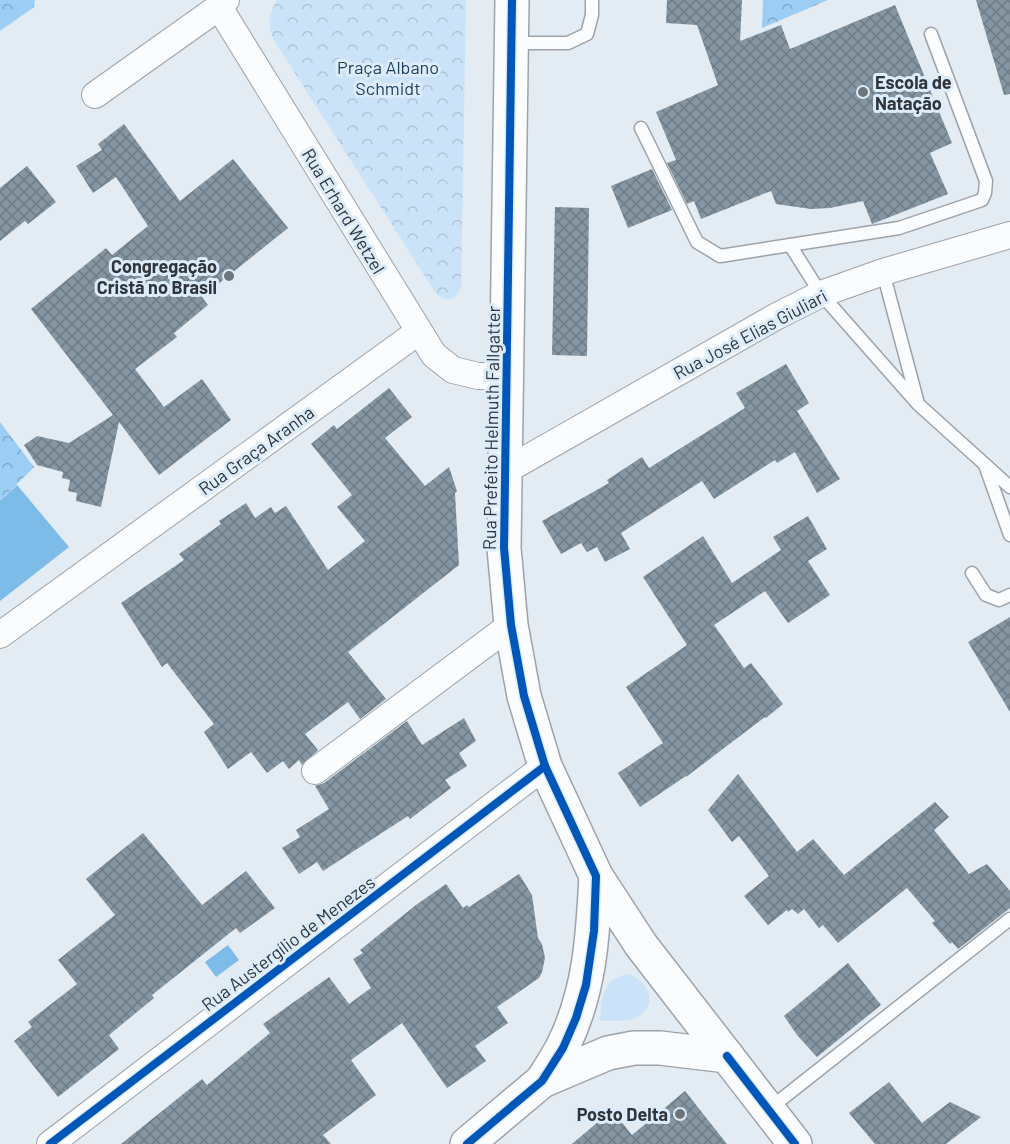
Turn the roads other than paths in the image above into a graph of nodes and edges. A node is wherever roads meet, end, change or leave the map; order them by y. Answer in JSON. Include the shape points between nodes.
{"nodes":[{"id":1,"x":512,"y":0,"type":"edge"},
{"id":2,"x":592,"y":0,"type":"edge"},
{"id":3,"x":223,"y":3,"type":"edge"},
{"id":4,"x":931,"y":34,"type":"dead end"},
{"id":5,"x":512,"y":43,"type":"junction"},
{"id":6,"x":95,"y":95,"type":"dead end"},
{"id":7,"x":641,"y":128,"type":"dead end"},
{"id":8,"x":1010,"y":235,"type":"edge"},
{"id":9,"x":790,"y":245,"type":"junction"},
{"id":10,"x":883,"y":272,"type":"junction"},
{"id":11,"x":821,"y":294,"type":"junction"},
{"id":12,"x":418,"y":332,"type":"junction"},
{"id":13,"x":507,"y":376,"type":"junction"},
{"id":14,"x":918,"y":404,"type":"junction"},
{"id":15,"x":984,"y":464,"type":"junction"},
{"id":16,"x":505,"y":471,"type":"junction"},
{"id":17,"x":1010,"y":487,"type":"edge"},
{"id":18,"x":1010,"y":535,"type":"edge"},
{"id":19,"x":972,"y":573,"type":"dead end"},
{"id":20,"x":1010,"y":595,"type":"edge"},
{"id":21,"x":511,"y":625,"type":"junction"},
{"id":22,"x":0,"y":635,"type":"edge"},
{"id":23,"x":544,"y":766,"type":"junction"},
{"id":24,"x":315,"y":771,"type":"dead end"},
{"id":25,"x":596,"y":876,"type":"junction"},
{"id":26,"x":1010,"y":919,"type":"edge"},
{"id":27,"x":726,"y":1056,"type":"junction"},
{"id":28,"x":542,"y":1081,"type":"junction"},
{"id":29,"x":768,"y":1110,"type":"junction"},
{"id":30,"x":50,"y":1144,"type":"edge"},
{"id":31,"x":467,"y":1144,"type":"edge"},
{"id":32,"x":795,"y":1144,"type":"edge"}],
"edges":[{"from":1,"to":5,"type":"main road","name":"Rua Prefeito Helmuth Fallgatter"},
{"from":2,"to":5,"type":"lane","via":[[587,34],[568,43]]},
{"from":3,"to":6,"type":"street"},
{"from":3,"to":12,"type":"street","name":"Rua Erhard Wetzel"},
{"from":4,"to":9,"type":"lane","via":[[986,182],[982,200],[899,228]]},
{"from":5,"to":13,"type":"main road","name":"Rua Prefeito Helmuth Fallgatter"},
{"from":7,"to":9,"type":"lane","via":[[697,242],[705,249],[720,256]]},
{"from":8,"to":10,"type":"street","name":"Rua José Elias Giuliari"},
{"from":9,"to":11,"type":"lane"},
{"from":10,"to":11,"type":"street","name":"Rua José Elias Giuliari"},
{"from":10,"to":14,"type":"lane"},
{"from":11,"to":14,"type":"lane"},
{"from":11,"to":16,"type":"street","name":"Rua José Elias Giuliari","via":[[777,315]]},
{"from":12,"to":13,"type":"street","name":"Rua Erhard Wetzel","via":[[434,355],[453,370],[478,376]]},
{"from":12,"to":22,"type":"street","name":"Rua Graça Aranha"},
{"from":13,"to":16,"type":"main road","name":"Rua Prefeito Helmuth Fallgatter"},
{"from":14,"to":15,"type":"lane"},
{"from":15,"to":17,"type":"lane"},
{"from":15,"to":18,"type":"lane"},
{"from":16,"to":21,"type":"main road","name":"Rua Prefeito Helmuth Fallgatter","via":[[504,548]]},
{"from":19,"to":20,"type":"lane","via":[[986,595],[999,600]]},
{"from":21,"to":23,"type":"main road","name":"Rua Prefeito Helmuth Fallgatter","via":[[524,696]]},
{"from":21,"to":24,"type":"street"},
{"from":23,"to":25,"type":"main road","name":"Rua Prefeito Helmuth Fallgatter"},
{"from":23,"to":30,"type":"street","name":"Rua Austergílio de Menezes"},
{"from":25,"to":27,"type":"main road","name":"Rua Prefeito Helmuth Fallgatter","via":[[641,945]]},
{"from":25,"to":28,"type":"main road","via":[[586,986],[563,1048]]},
{"from":26,"to":29,"type":"lane"},
{"from":27,"to":28,"type":"main road","via":[[634,1048],[609,1053]]},
{"from":27,"to":29,"type":"main road","name":"Rua Prefeito Helmuth Fallgatter"},
{"from":28,"to":31,"type":"main road"},
{"from":29,"to":32,"type":"main road","name":"Rua Prefeito Helmuth Fallgatter"}]}
